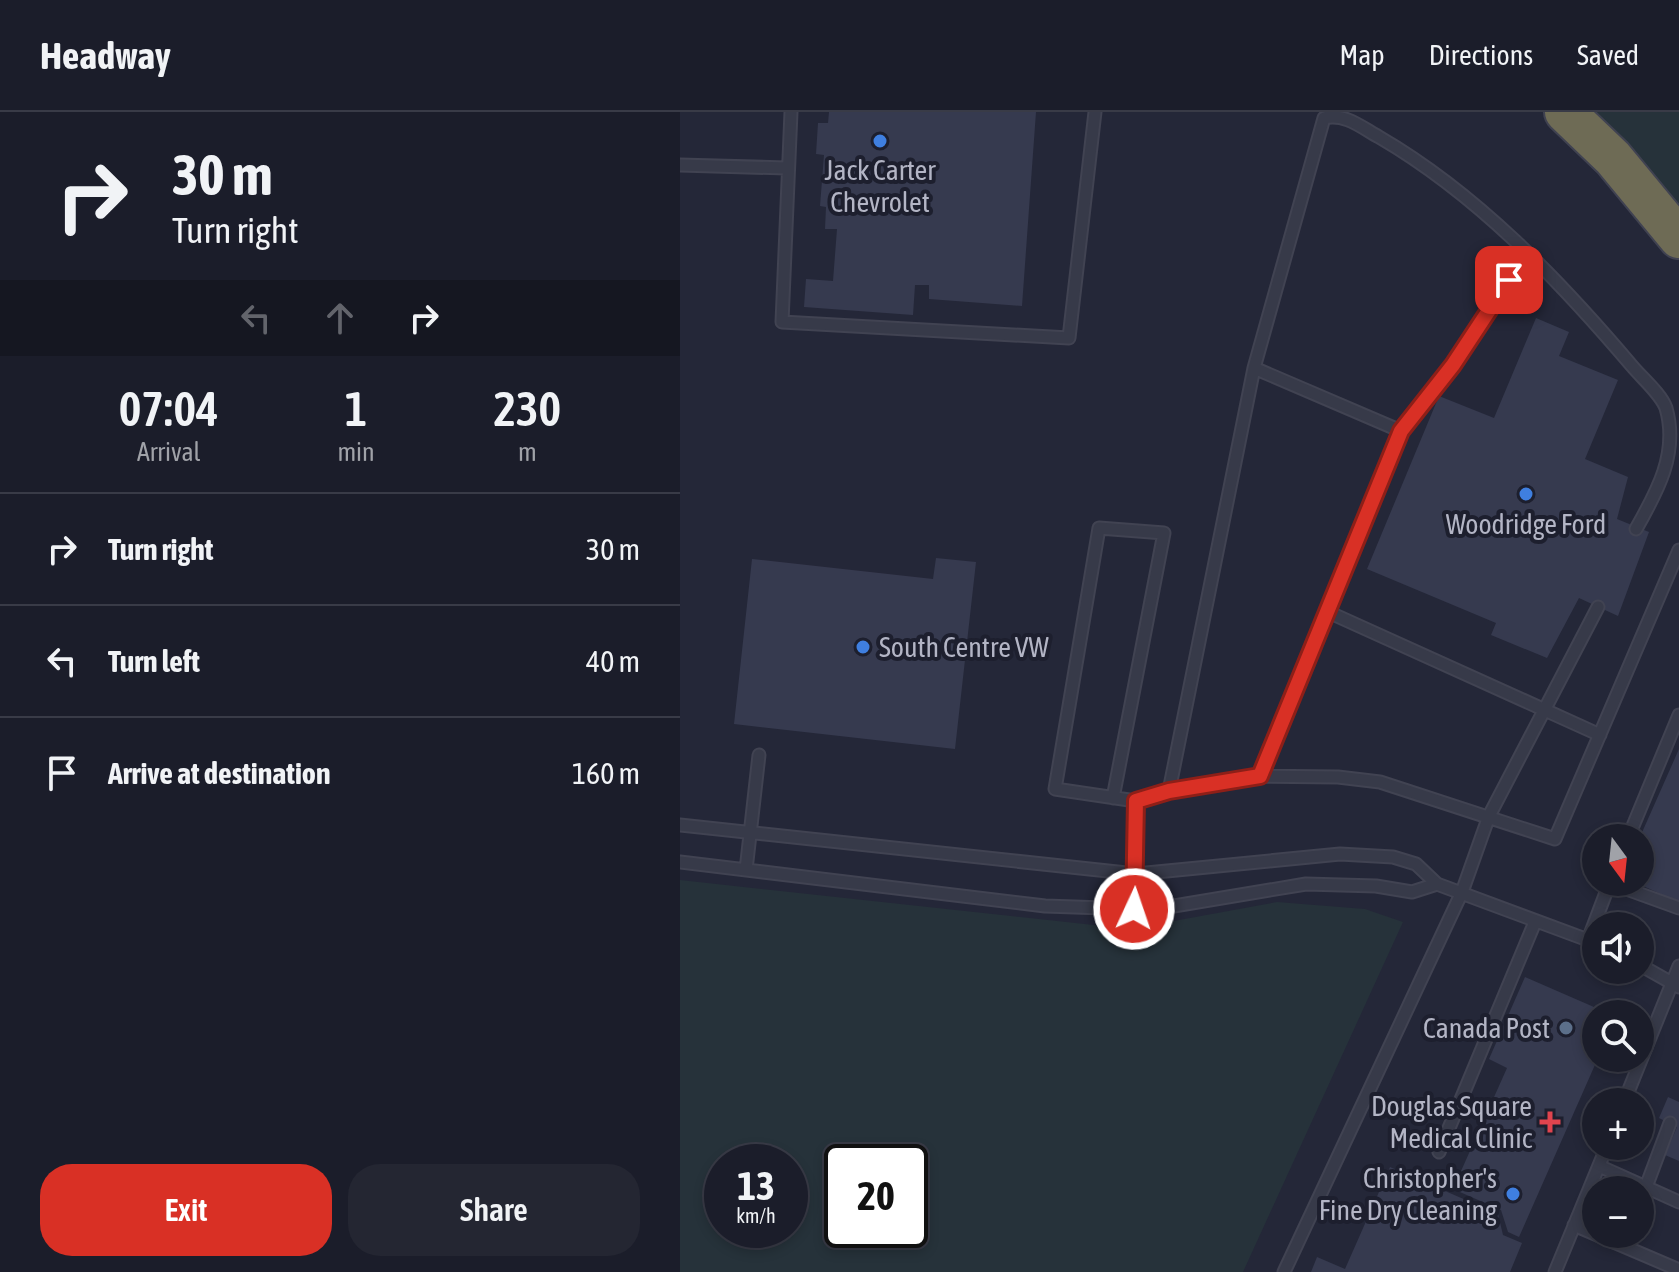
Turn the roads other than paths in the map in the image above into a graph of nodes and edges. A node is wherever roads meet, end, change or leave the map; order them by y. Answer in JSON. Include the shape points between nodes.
{"nodes":[{"id":1,"x":791,"y":112,"type":"edge"},
{"id":2,"x":1095,"y":112,"type":"edge"},
{"id":3,"x":1565,"y":112,"type":"edge"},
{"id":4,"x":680,"y":165,"type":"edge"},
{"id":5,"x":786,"y":168,"type":"junction"},
{"id":6,"x":1679,"y":238,"type":"edge"},
{"id":7,"x":1527,"y":254,"type":"junction"},
{"id":8,"x":1254,"y":368,"type":"junction"},
{"id":9,"x":1666,"y":406,"type":"junction"},
{"id":10,"x":1679,"y":420,"type":"edge"},
{"id":11,"x":1401,"y":431,"type":"junction"},
{"id":12,"x":1636,"y":529,"type":"dead end"},
{"id":13,"x":1679,"y":550,"type":"edge"},
{"id":14,"x":1598,"y":607,"type":"dead end"},
{"id":15,"x":1326,"y":611,"type":"junction"},
{"id":16,"x":1546,"y":709,"type":"junction"},
{"id":17,"x":1679,"y":715,"type":"edge"},
{"id":18,"x":1600,"y":735,"type":"junction"},
{"id":19,"x":759,"y":755,"type":"dead end"},
{"id":20,"x":1260,"y":776,"type":"junction"},
{"id":21,"x":1169,"y":791,"type":"junction"},
{"id":22,"x":1113,"y":798,"type":"junction"},
{"id":23,"x":1136,"y":801,"type":"junction"},
{"id":24,"x":1489,"y":816,"type":"junction"},
{"id":25,"x":1634,"y":824,"type":"edge"},
{"id":26,"x":680,"y":825,"type":"edge"},
{"id":27,"x":752,"y":831,"type":"junction"},
{"id":28,"x":680,"y":862,"type":"edge"},
{"id":29,"x":746,"y":870,"type":"junction"},
{"id":30,"x":1136,"y":874,"type":"junction"},
{"id":31,"x":1437,"y":884,"type":"junction"},
{"id":32,"x":1462,"y":892,"type":"junction"},
{"id":33,"x":1647,"y":896,"type":"edge"},
{"id":34,"x":1679,"y":908,"type":"edge"},
{"id":35,"x":1134,"y":909,"type":"junction"},
{"id":36,"x":1535,"y":922,"type":"junction"},
{"id":37,"x":1582,"y":938,"type":"edge"},
{"id":38,"x":1679,"y":966,"type":"edge"},
{"id":39,"x":1654,"y":973,"type":"edge"},
{"id":40,"x":1675,"y":984,"type":"edge"},
{"id":41,"x":1630,"y":1088,"type":"edge"},
{"id":42,"x":1670,"y":1123,"type":"dead end"},
{"id":43,"x":1439,"y":1152,"type":"dead end"},
{"id":44,"x":1601,"y":1160,"type":"edge"},
{"id":45,"x":1599,"y":1166,"type":"junction"},
{"id":46,"x":1621,"y":1176,"type":"edge"},
{"id":47,"x":1650,"y":1176,"type":"edge"},
{"id":48,"x":1654,"y":1191,"type":"edge"},
{"id":49,"x":1679,"y":1202,"type":"edge"},
{"id":50,"x":1574,"y":1225,"type":"junction"},
{"id":51,"x":1679,"y":1270,"type":"edge"},
{"id":52,"x":1284,"y":1272,"type":"edge"},
{"id":53,"x":1555,"y":1272,"type":"edge"}],
"edges":[{"from":1,"to":5,"type":"lane"},
{"from":2,"to":5,"type":"lane","via":[[1069,338],[782,322]]},
{"from":3,"to":6,"type":"highway","via":[[1613,158]]},
{"from":4,"to":5,"type":"lane"},
{"from":7,"to":8,"type":"lane","via":[[1461,192],[1405,152],[1337,115],[1324,118]]},
{"from":7,"to":9,"type":"lane"},
{"from":7,"to":11,"type":"lane","via":[[1453,365]]},
{"from":8,"to":11,"type":"lane"},
{"from":8,"to":21,"type":"lane"},
{"from":9,"to":10,"type":"lane"},
{"from":9,"to":12,"type":"lane","via":[[1670,436],[1665,478]]},
{"from":11,"to":15,"type":"lane"},
{"from":13,"to":18,"type":"lane"},
{"from":14,"to":16,"type":"lane"},
{"from":15,"to":16,"type":"lane"},
{"from":15,"to":20,"type":"lane"},
{"from":16,"to":18,"type":"lane"},
{"from":16,"to":24,"type":"lane"},
{"from":17,"to":25,"type":"lane"},
{"from":18,"to":24,"type":"lane","via":[[1555,839]]},
{"from":19,"to":27,"type":"lane"},
{"from":20,"to":21,"type":"lane"},
{"from":20,"to":24,"type":"lane","via":[[1380,782]]},
{"from":21,"to":23,"type":"lane"},
{"from":22,"to":22,"type":"lane","via":[[1055,789],[1099,528],[1164,533]]},
{"from":22,"to":23,"type":"lane"},
{"from":23,"to":30,"type":"lane"},
{"from":24,"to":32,"type":"lane"},
{"from":26,"to":27,"type":"lane"},
{"from":27,"to":29,"type":"lane"},
{"from":27,"to":30,"type":"lane"},
{"from":28,"to":29,"type":"lane"},
{"from":29,"to":35,"type":"lane","via":[[1045,906]]},
{"from":30,"to":31,"type":"lane","via":[[1340,854],[1416,864]]},
{"from":30,"to":35,"type":"lane"},
{"from":31,"to":32,"type":"lane"},
{"from":31,"to":35,"type":"lane","via":[[1412,892],[1306,884]]},
{"from":32,"to":36,"type":"lane"},
{"from":32,"to":52,"type":"lane"},
{"from":33,"to":34,"type":"lane"},
{"from":36,"to":37,"type":"lane"},
{"from":36,"to":43,"type":"lane"},
{"from":38,"to":40,"type":"lane"},
{"from":39,"to":40,"type":"lane"},
{"from":40,"to":41,"type":"lane"},
{"from":42,"to":47,"type":"lane"},
{"from":44,"to":45,"type":"lane"},
{"from":45,"to":46,"type":"lane"},
{"from":45,"to":50,"type":"lane"},
{"from":48,"to":49,"type":"lane"},
{"from":50,"to":51,"type":"lane"},
{"from":50,"to":53,"type":"lane"}]}
